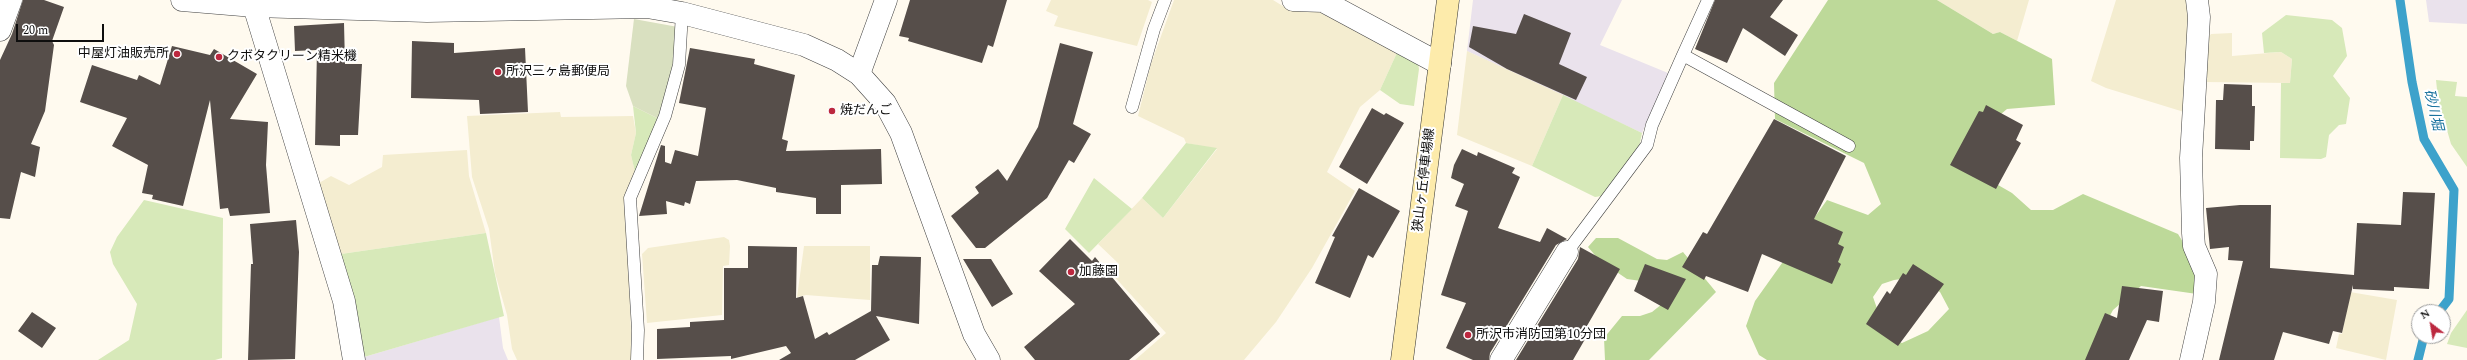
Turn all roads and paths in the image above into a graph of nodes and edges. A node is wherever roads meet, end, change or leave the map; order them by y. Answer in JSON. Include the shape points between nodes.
{"nodes":[{"id":1,"x":11,"y":0,"type":"edge"},
{"id":2,"x":182,"y":0,"type":"edge"},
{"id":3,"x":886,"y":0,"type":"edge"},
{"id":4,"x":1165,"y":0,"type":"edge"},
{"id":5,"x":1293,"y":0,"type":"edge"},
{"id":6,"x":1448,"y":0,"type":"edge"},
{"id":7,"x":1708,"y":0,"type":"edge"},
{"id":8,"x":2197,"y":0,"type":"edge"},
{"id":9,"x":246,"y":4,"type":"edge"},
{"id":10,"x":682,"y":13,"type":"junction"},
{"id":11,"x":0,"y":30,"type":"edge"},
{"id":12,"x":1683,"y":55,"type":"junction"},
{"id":13,"x":1440,"y":64,"type":"junction"},
{"id":14,"x":859,"y":74,"type":"junction"},
{"id":15,"x":1132,"y":107,"type":"dead end"},
{"id":16,"x":1849,"y":146,"type":"dead end"},
{"id":17,"x":1567,"y":252,"type":"joint"},
{"id":18,"x":354,"y":360,"type":"edge"},
{"id":19,"x":637,"y":360,"type":"edge"},
{"id":20,"x":989,"y":360,"type":"edge"},
{"id":21,"x":1402,"y":360,"type":"edge"},
{"id":22,"x":1501,"y":360,"type":"edge"},
{"id":23,"x":2191,"y":360,"type":"edge"}],
"edges":[{"from":1,"to":11,"type":"street"},
{"from":2,"to":9,"type":"street"},
{"from":3,"to":14,"type":"street"},
{"from":4,"to":15,"type":"lane"},
{"from":5,"to":13,"type":"street","via":[[1323,1]]},
{"from":6,"to":13,"type":"main road","name":"狭山ヶ丘停車場線"},
{"from":7,"to":12,"type":"lane"},
{"from":8,"to":23,"type":"street","via":[[2199,17],[2191,158],[2194,246],[2206,274],[2204,302]]},
{"from":9,"to":10,"type":"street","via":[[427,11],[647,7]]},
{"from":9,"to":18,"type":"street","via":[[344,300]]},
{"from":10,"to":14,"type":"street","via":[[804,45],[837,60]]},
{"from":10,"to":19,"type":"lane","via":[[679,65],[665,116],[630,198],[638,330]]},
{"from":12,"to":16,"type":"lane"},
{"from":12,"to":17,"type":"lane","via":[[1652,125],[1647,145]]},
{"from":13,"to":21,"type":"main road","name":"狭山ヶ丘停車場線"},
{"from":14,"to":20,"type":"street","via":[[885,103],[901,133],[974,334]]},
{"from":17,"to":22,"type":"street"}]}
